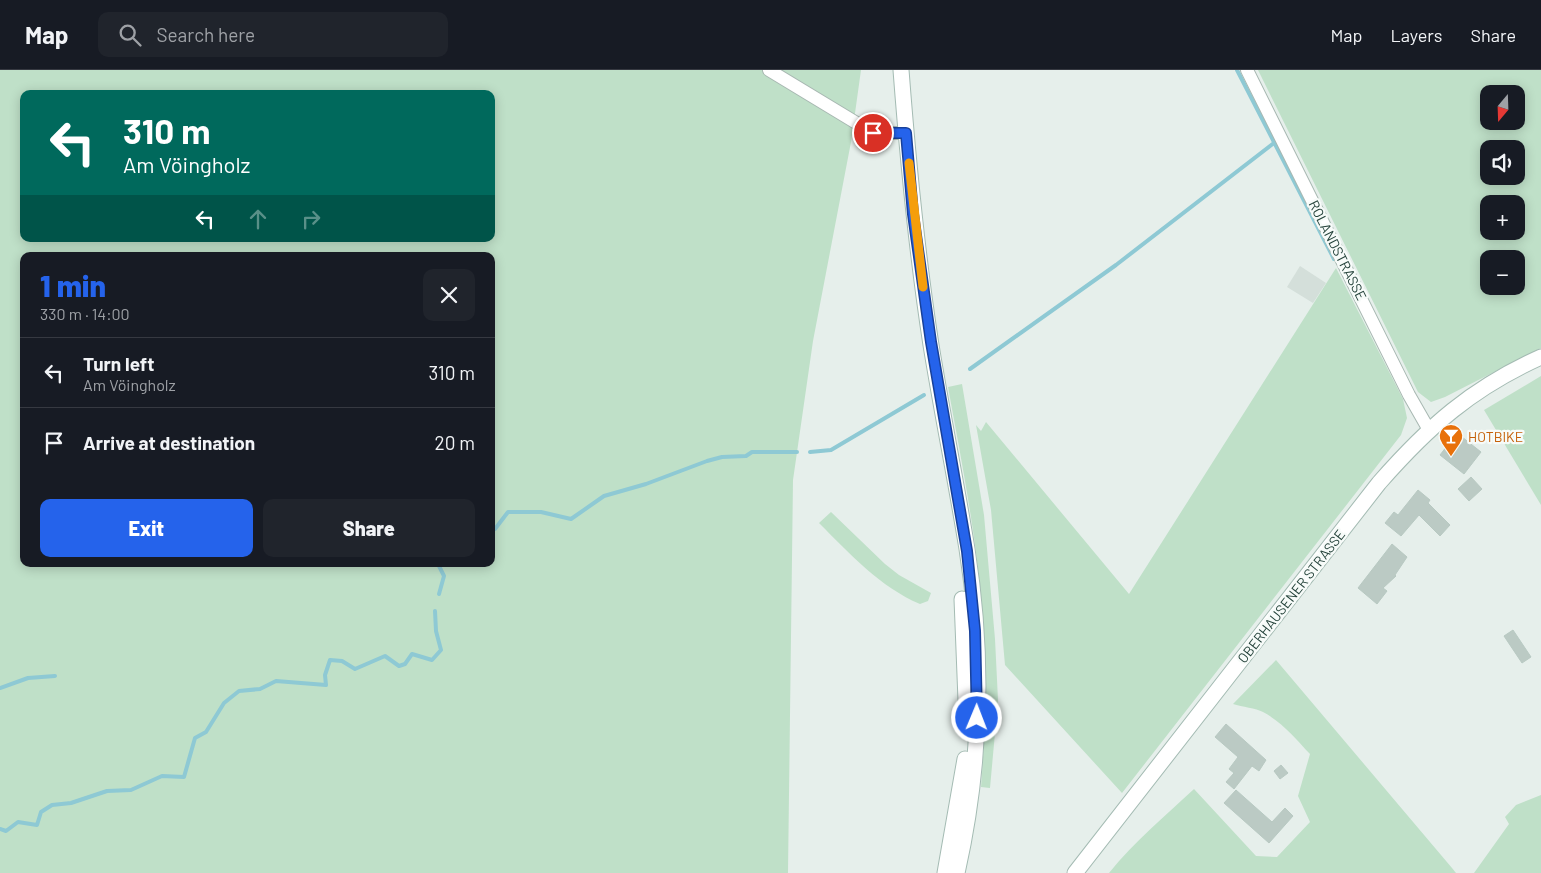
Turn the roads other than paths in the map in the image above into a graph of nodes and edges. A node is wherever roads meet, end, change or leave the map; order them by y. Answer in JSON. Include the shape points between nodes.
{"nodes":[{"id":1,"x":769,"y":70,"type":"edge"},
{"id":2,"x":901,"y":70,"type":"edge"},
{"id":3,"x":1247,"y":70,"type":"edge"},
{"id":4,"x":906,"y":133,"type":"junction"},
{"id":5,"x":1541,"y":357,"type":"edge"},
{"id":6,"x":1429,"y":430,"type":"junction"},
{"id":7,"x":949,"y":455,"type":"junction"},
{"id":8,"x":945,"y":873,"type":"edge"},
{"id":9,"x":957,"y":873,"type":"edge"},
{"id":10,"x":1074,"y":873,"type":"edge"}],
"edges":[{"from":1,"to":4,"type":"street","via":[[873,133]]},
{"from":2,"to":4,"type":"main road"},
{"from":3,"to":6,"type":"street","name":"ROLANDSTRASSE"},
{"from":4,"to":7,"type":"main road","via":[[913,214]]},
{"from":5,"to":6,"type":"main road","name":"OBERHAUSENER STRASSE","via":[[1461,402]]},
{"from":6,"to":10,"type":"main road","name":"OBERHAUSENER STRASSE","via":[[1379,483]]},
{"from":7,"to":8,"type":"main road","via":[[964,621],[967,737],[963,779]]},
{"from":7,"to":9,"type":"main road","via":[[967,551],[978,698],[973,780]]}]}
